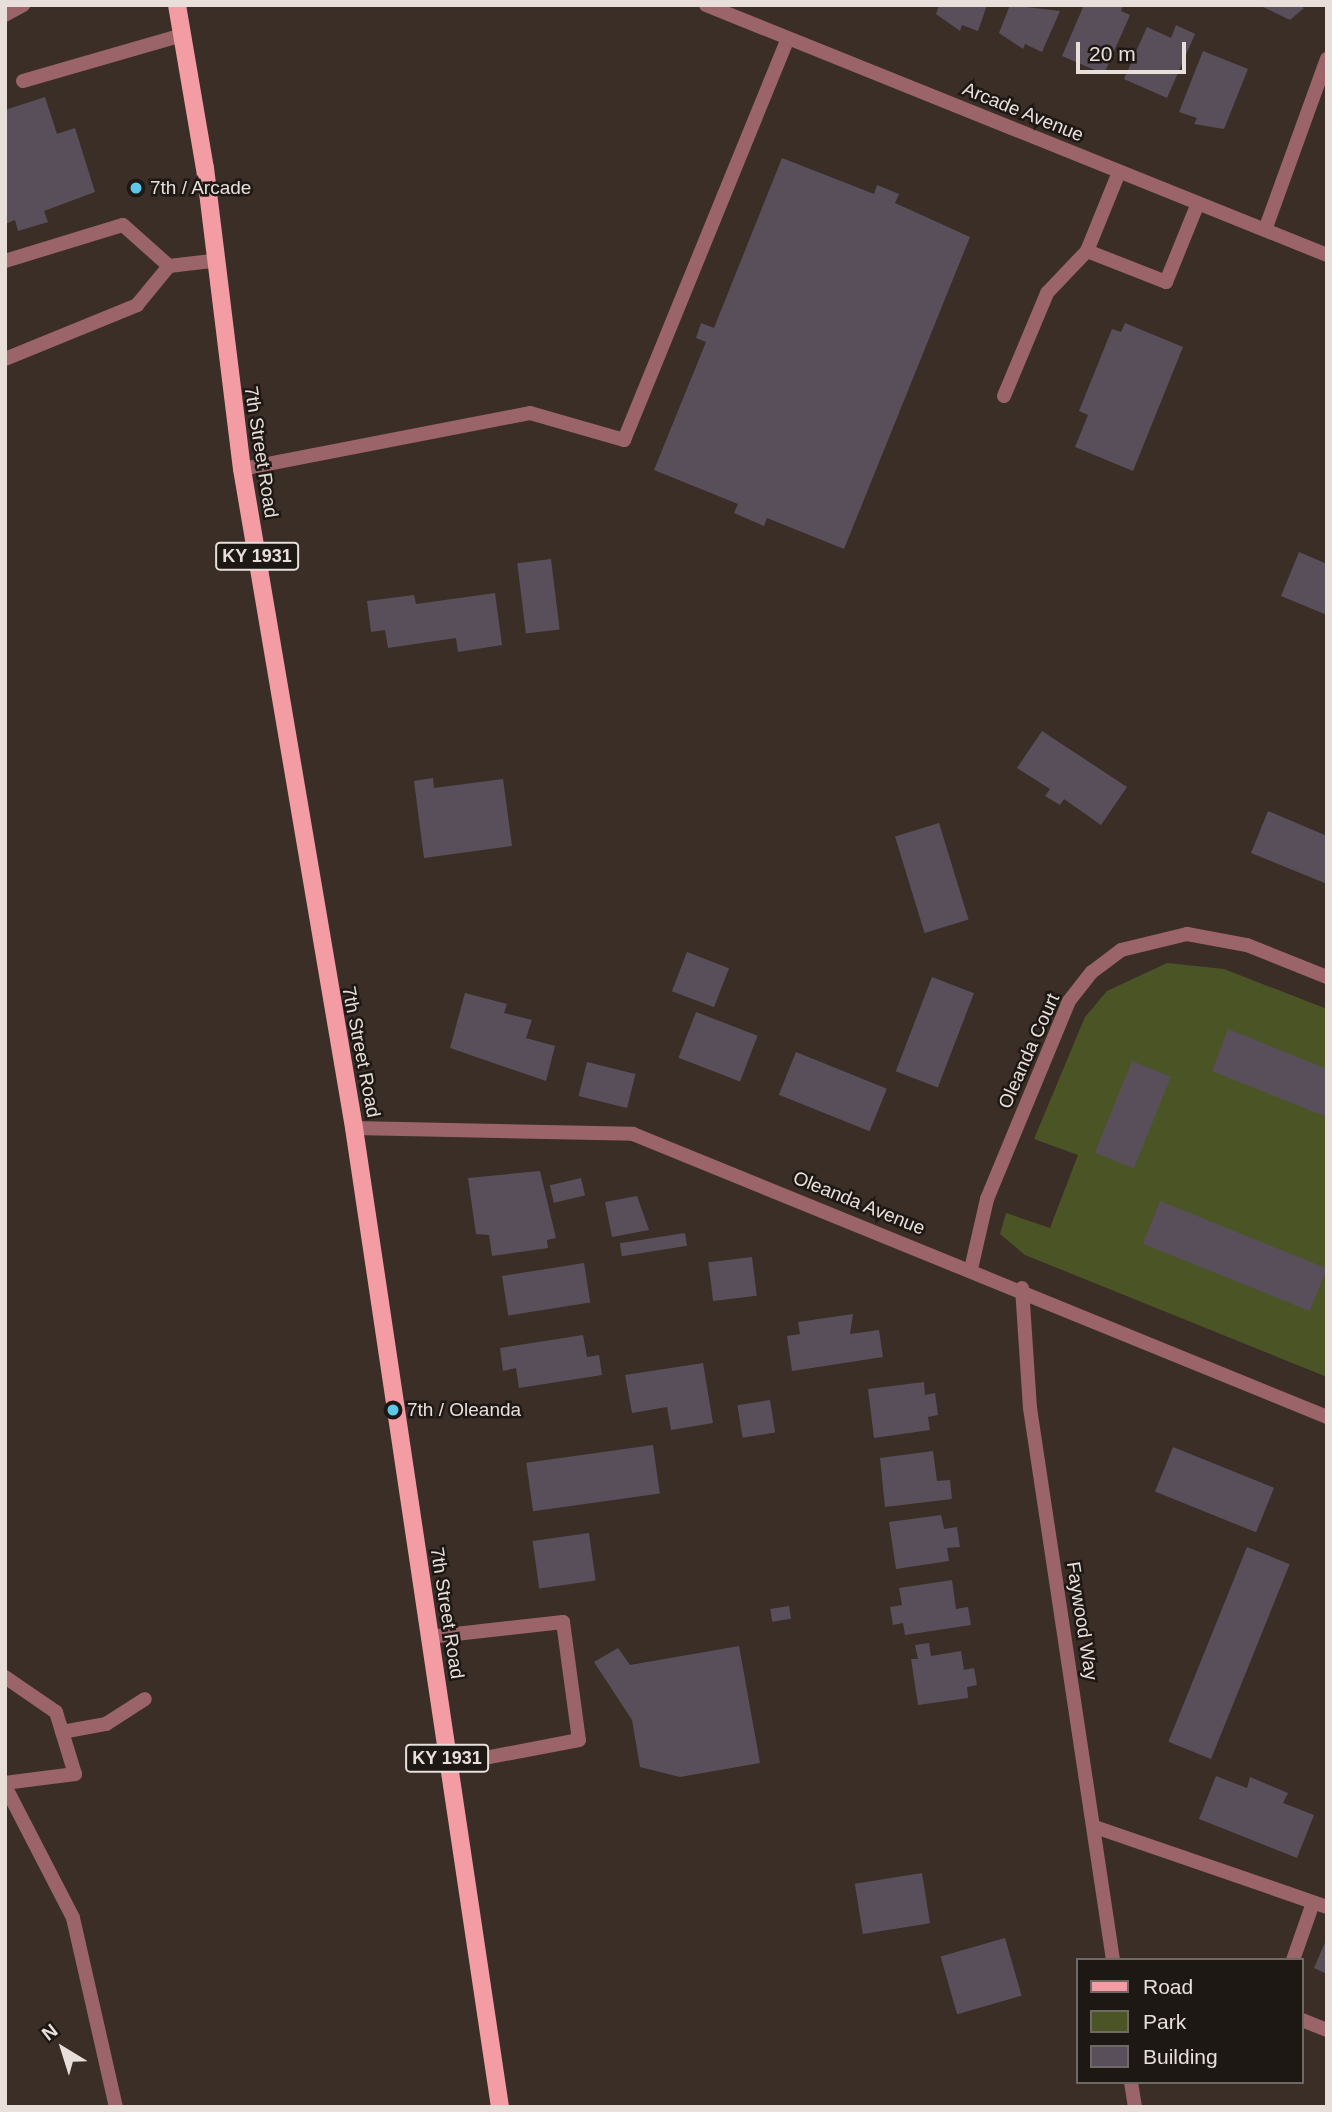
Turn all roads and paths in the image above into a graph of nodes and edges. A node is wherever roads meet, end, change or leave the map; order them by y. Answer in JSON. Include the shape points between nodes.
{"nodes":[{"id":1,"x":23,"y":5,"type":"edge"},
{"id":2,"x":177,"y":5,"type":"edge"},
{"id":3,"x":706,"y":5,"type":"edge"},
{"id":4,"x":5,"y":15,"type":"edge"},
{"id":5,"x":182,"y":36,"type":"junction"},
{"id":6,"x":789,"y":38,"type":"junction"},
{"id":7,"x":1327,"y":60,"type":"edge"},
{"id":8,"x":23,"y":81,"type":"dead end"},
{"id":9,"x":1119,"y":172,"type":"junction"},
{"id":10,"x":1198,"y":203,"type":"junction"},
{"id":11,"x":1265,"y":230,"type":"junction"},
{"id":12,"x":1087,"y":251,"type":"junction"},
{"id":13,"x":1327,"y":255,"type":"edge"},
{"id":14,"x":5,"y":261,"type":"edge"},
{"id":15,"x":212,"y":261,"type":"junction"},
{"id":16,"x":169,"y":266,"type":"junction"},
{"id":17,"x":5,"y":359,"type":"edge"},
{"id":18,"x":1004,"y":396,"type":"dead end"},
{"id":19,"x":242,"y":469,"type":"junction"},
{"id":20,"x":1327,"y":977,"type":"edge"},
{"id":21,"x":354,"y":1128,"type":"junction"},
{"id":22,"x":971,"y":1269,"type":"junction"},
{"id":23,"x":1022,"y":1288,"type":"junction"},
{"id":24,"x":1327,"y":1417,"type":"edge"},
{"id":25,"x":429,"y":1637,"type":"junction"},
{"id":26,"x":5,"y":1677,"type":"edge"},
{"id":27,"x":145,"y":1699,"type":"dead end"},
{"id":28,"x":62,"y":1732,"type":"junction"},
{"id":29,"x":448,"y":1765,"type":"junction"},
{"id":30,"x":5,"y":1784,"type":"edge"},
{"id":31,"x":1095,"y":1827,"type":"junction"},
{"id":32,"x":1320,"y":1905,"type":"edge"},
{"id":33,"x":1112,"y":1958,"type":"edge"},
{"id":34,"x":1294,"y":1958,"type":"edge"},
{"id":35,"x":1304,"y":2021,"type":"edge"},
{"id":36,"x":1327,"y":2029,"type":"edge"},
{"id":37,"x":1131,"y":2084,"type":"edge"},
{"id":38,"x":116,"y":2107,"type":"edge"},
{"id":39,"x":500,"y":2107,"type":"edge"},
{"id":40,"x":1135,"y":2107,"type":"edge"}],
"edges":[{"from":1,"to":4,"type":"street"},
{"from":2,"to":5,"type":"main road","name":"7th Street Road","number":"KY 1931"},
{"from":3,"to":6,"type":"street","name":"Arcade Avenue"},
{"from":5,"to":8,"type":"street"},
{"from":5,"to":15,"type":"main road","name":"7th Street Road","number":"KY 1931","via":[[205,168]]},
{"from":6,"to":9,"type":"street","name":"Arcade Avenue"},
{"from":6,"to":19,"type":"street","via":[[624,440],[530,413]]},
{"from":7,"to":11,"type":"street"},
{"from":9,"to":10,"type":"street","name":"Arcade Avenue"},
{"from":9,"to":12,"type":"street"},
{"from":10,"to":11,"type":"street","name":"Arcade Avenue"},
{"from":10,"to":12,"type":"street","via":[[1166,282]]},
{"from":11,"to":13,"type":"street","name":"Arcade Avenue"},
{"from":12,"to":18,"type":"street","via":[[1047,293]]},
{"from":14,"to":16,"type":"street","via":[[123,225]]},
{"from":15,"to":16,"type":"street"},
{"from":15,"to":19,"type":"main road","name":"7th Street Road","number":"KY 1931"},
{"from":16,"to":17,"type":"street","via":[[137,305]]},
{"from":19,"to":21,"type":"main road","name":"7th Street Road","number":"KY 1931"},
{"from":20,"to":22,"type":"street","name":"Oleanda Court","via":[[1247,945],[1187,933],[1121,950],[1092,972],[1069,1001],[987,1199]]},
{"from":21,"to":22,"type":"street","name":"Oleanda Avenue","via":[[633,1134]]},
{"from":21,"to":25,"type":"main road","name":"7th Street Road","number":"KY 1931"},
{"from":22,"to":23,"type":"street","name":"Oleanda Avenue"},
{"from":23,"to":24,"type":"street","name":"Oleanda Avenue"},
{"from":23,"to":31,"type":"street","name":"Faywood Way","via":[[1030,1408]]},
{"from":25,"to":29,"type":"main road","name":"7th Street Road","number":"KY 1931"},
{"from":25,"to":29,"type":"street","via":[[563,1622],[579,1740]]},
{"from":26,"to":28,"type":"street","via":[[56,1712]]},
{"from":27,"to":28,"type":"street","via":[[106,1724]]},
{"from":28,"to":30,"type":"street","via":[[75,1774]]},
{"from":29,"to":39,"type":"main road","name":"7th Street Road","number":"KY 1931"},
{"from":30,"to":38,"type":"street","via":[[73,1918]]},
{"from":31,"to":32,"type":"street"},
{"from":31,"to":33,"type":"street","name":"Faywood Way"},
{"from":32,"to":34,"type":"street"},
{"from":35,"to":36,"type":"street"},
{"from":37,"to":40,"type":"street"}]}
